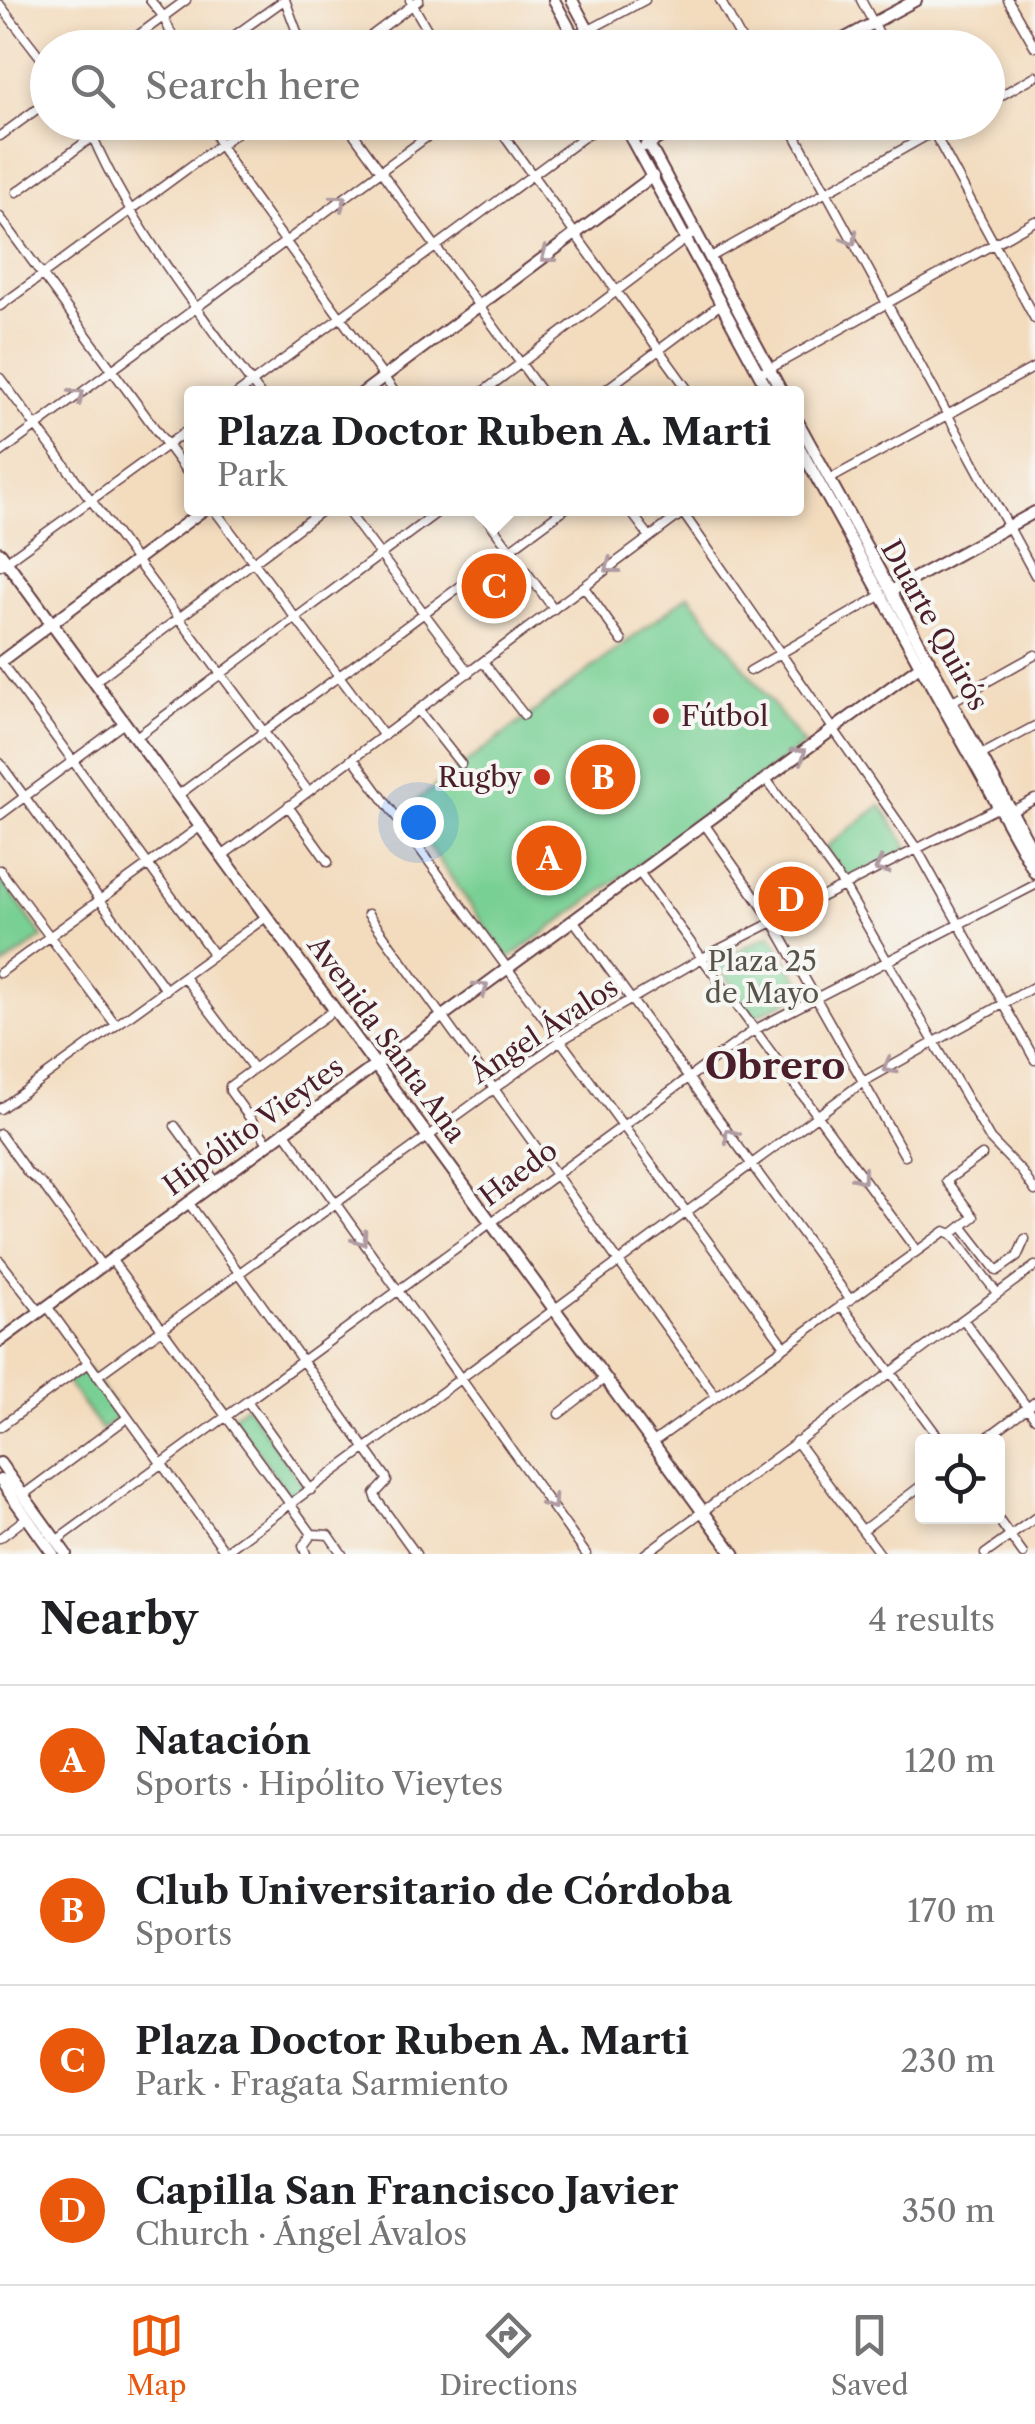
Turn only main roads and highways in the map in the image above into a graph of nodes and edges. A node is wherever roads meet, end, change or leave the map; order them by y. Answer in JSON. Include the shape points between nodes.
{"nodes":[{"id":1,"x":554,"y":0,"type":"edge"},
{"id":2,"x":572,"y":0,"type":"edge"},
{"id":3,"x":916,"y":0,"type":"edge"},
{"id":4,"x":570,"y":30,"type":"edge"},
{"id":5,"x":588,"y":30,"type":"edge"},
{"id":6,"x":860,"y":30,"type":"edge"},
{"id":7,"x":637,"y":140,"type":"edge"},
{"id":8,"x":642,"y":140,"type":"edge"},
{"id":9,"x":656,"y":140,"type":"edge"},
{"id":10,"x":643,"y":147,"type":"junction"},
{"id":11,"x":653,"y":176,"type":"junction"},
{"id":12,"x":691,"y":235,"type":"junction"},
{"id":13,"x":764,"y":371,"type":"junction"},
{"id":14,"x":372,"y":386,"type":"edge"},
{"id":15,"x":768,"y":386,"type":"edge"},
{"id":16,"x":776,"y":386,"type":"edge"},
{"id":17,"x":804,"y":435,"type":"edge"},
{"id":18,"x":804,"y":455,"type":"edge"},
{"id":19,"x":1035,"y":512,"type":"edge"},
{"id":20,"x":199,"y":516,"type":"edge"},
{"id":21,"x":2,"y":560,"type":"edge"},
{"id":22,"x":886,"y":593,"type":"junction"},
{"id":23,"x":52,"y":624,"type":"junction"},
{"id":24,"x":0,"y":662,"type":"edge"},
{"id":25,"x":924,"y":662,"type":"junction"},
{"id":26,"x":947,"y":704,"type":"junction"},
{"id":27,"x":1035,"y":854,"type":"edge"},
{"id":28,"x":1035,"y":874,"type":"edge"},
{"id":29,"x":374,"y":1065,"type":"junction"},
{"id":30,"x":0,"y":1341,"type":"edge"},
{"id":31,"x":0,"y":1463,"type":"edge"},
{"id":32,"x":0,"y":1480,"type":"edge"},
{"id":33,"x":53,"y":1554,"type":"edge"},
{"id":34,"x":66,"y":1554,"type":"edge"},
{"id":35,"x":734,"y":1554,"type":"edge"}],
"edges":[{"from":1,"to":4,"type":"main road"},
{"from":2,"to":5,"type":"main road"},
{"from":3,"to":6,"type":"main road"},
{"from":7,"to":10,"type":"main road"},
{"from":8,"to":10,"type":"main road"},
{"from":9,"to":10,"type":"main road"},
{"from":10,"to":11,"type":"main road"},
{"from":10,"to":12,"type":"main road"},
{"from":11,"to":12,"type":"main road"},
{"from":11,"to":14,"type":"main road","one_way":true},
{"from":12,"to":13,"type":"main road"},
{"from":12,"to":13,"type":"main road"},
{"from":13,"to":15,"type":"main road"},
{"from":13,"to":16,"type":"main road"},
{"from":17,"to":22,"type":"main road","name":"Duarte Quirós"},
{"from":18,"to":22,"type":"main road","name":"Duarte Quirós"},
{"from":19,"to":22,"type":"main road"},
{"from":20,"to":23,"type":"main road"},
{"from":21,"to":23,"type":"main road","name":"Avenida Santa Ana"},
{"from":22,"to":25,"type":"main road","name":"Duarte Quirós"},
{"from":23,"to":24,"type":"main road"},
{"from":23,"to":29,"type":"main road","name":"Avenida Santa Ana"},
{"from":25,"to":26,"type":"main road","name":"Duarte Quirós"},
{"from":29,"to":25,"type":"main road","name":"Hipólito Vieytes","one_way":true},
{"from":26,"to":27,"type":"main road","name":"Duarte Quirós"},
{"from":26,"to":28,"type":"main road","name":"Duarte Quirós"},
{"from":29,"to":30,"type":"main road","name":"Hipólito Vieytes"},
{"from":29,"to":35,"type":"main road","name":"Avenida Santa Ana"},
{"from":31,"to":34,"type":"main road"},
{"from":32,"to":33,"type":"main road"}]}
